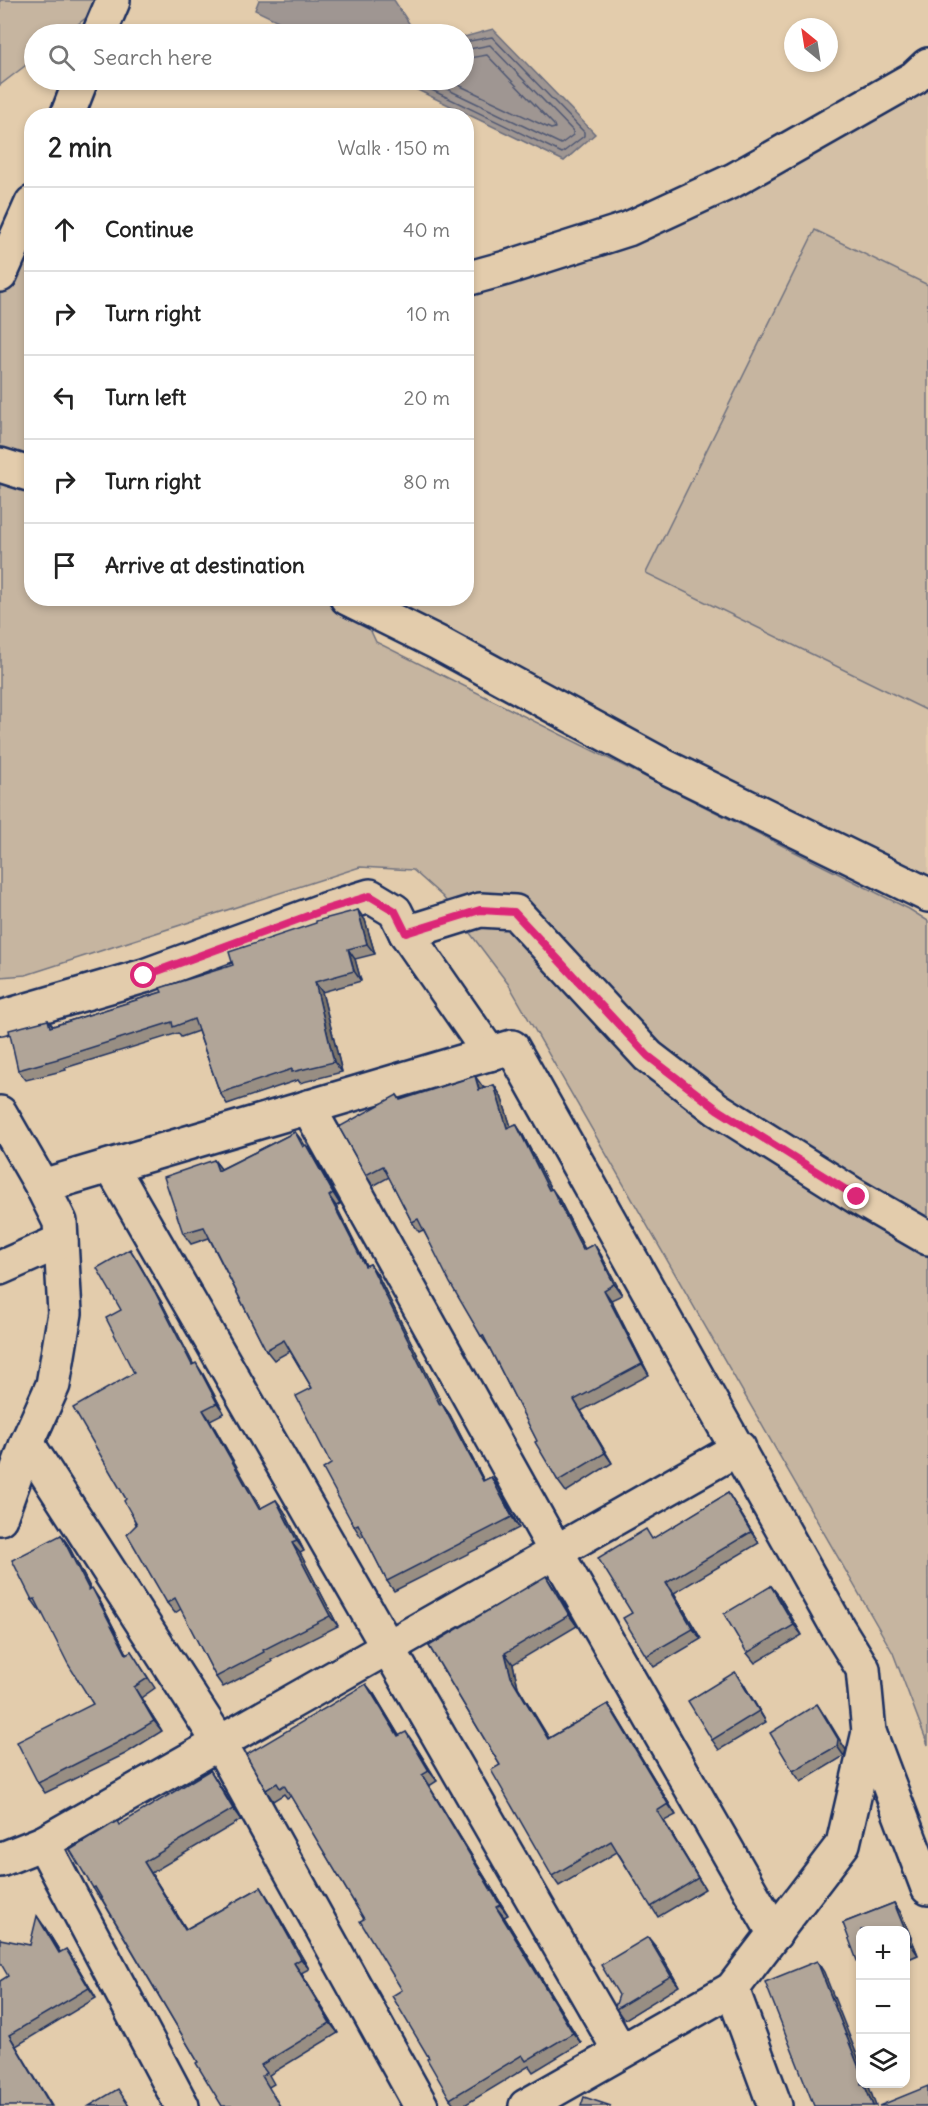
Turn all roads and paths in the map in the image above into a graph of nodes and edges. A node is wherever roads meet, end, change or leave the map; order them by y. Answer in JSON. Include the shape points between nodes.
{"nodes":[{"id":1,"x":112,"y":0,"type":"edge"},
{"id":2,"x":103,"y":24,"type":"edge"},
{"id":3,"x":928,"y":65,"type":"edge"},
{"id":4,"x":77,"y":90,"type":"edge"},
{"id":5,"x":70,"y":108,"type":"edge"},
{"id":6,"x":24,"y":221,"type":"edge"},
{"id":7,"x":0,"y":275,"type":"edge"},
{"id":8,"x":474,"y":277,"type":"edge"},
{"id":9,"x":0,"y":465,"type":"edge"},
{"id":10,"x":24,"y":472,"type":"edge"},
{"id":11,"x":363,"y":606,"type":"edge"},
{"id":12,"x":928,"y":895,"type":"edge"},
{"id":13,"x":406,"y":933,"type":"junction"},
{"id":14,"x":0,"y":1018,"type":"edge"},
{"id":15,"x":490,"y":1054,"type":"junction"},
{"id":16,"x":308,"y":1107,"type":"junction"},
{"id":17,"x":0,"y":1113,"type":"edge"},
{"id":18,"x":111,"y":1166,"type":"junction"},
{"id":19,"x":42,"y":1186,"type":"junction"},
{"id":20,"x":928,"y":1238,"type":"edge"},
{"id":21,"x":61,"y":1241,"type":"junction"},
{"id":22,"x":0,"y":1268,"type":"edge"},
{"id":23,"x":27,"y":1443,"type":"junction"},
{"id":24,"x":739,"y":1448,"type":"junction"},
{"id":25,"x":0,"y":1518,"type":"edge"},
{"id":26,"x":556,"y":1551,"type":"junction"},
{"id":27,"x":386,"y":1647,"type":"junction"},
{"id":28,"x":869,"y":1732,"type":"junction"},
{"id":29,"x":219,"y":1742,"type":"junction"},
{"id":30,"x":43,"y":1843,"type":"junction"},
{"id":31,"x":0,"y":1860,"type":"edge"},
{"id":32,"x":928,"y":1888,"type":"edge"},
{"id":33,"x":775,"y":1934,"type":"junction"},
{"id":34,"x":732,"y":1989,"type":"junction"},
{"id":35,"x":620,"y":2051,"type":"junction"},
{"id":36,"x":182,"y":2106,"type":"edge"},
{"id":37,"x":421,"y":2106,"type":"edge"},
{"id":38,"x":525,"y":2106,"type":"edge"},
{"id":39,"x":775,"y":2106,"type":"edge"}],
"edges":[{"from":1,"to":2,"type":"street"},
{"from":3,"to":8,"type":"street","via":[[914,78],[735,180],[628,229]]},
{"from":4,"to":5,"type":"street"},
{"from":6,"to":7,"type":"street"},
{"from":9,"to":10,"type":"street"},
{"from":11,"to":12,"type":"street","via":[[664,766]]},
{"from":13,"to":14,"type":"street","via":[[395,911],[370,896],[144,976]]},
{"from":13,"to":15,"type":"street"},
{"from":13,"to":20,"type":"street","via":[[480,910],[514,912],[648,1056],[717,1109]]},
{"from":15,"to":16,"type":"street"},
{"from":15,"to":24,"type":"street","via":[[512,1047]]},
{"from":16,"to":18,"type":"street"},
{"from":16,"to":26,"type":"street"},
{"from":17,"to":19,"type":"street"},
{"from":18,"to":19,"type":"street"},
{"from":18,"to":27,"type":"street"},
{"from":19,"to":21,"type":"street","via":[[60,1222]]},
{"from":21,"to":22,"type":"street"},
{"from":21,"to":23,"type":"street","via":[[65,1312],[55,1375]]},
{"from":23,"to":25,"type":"street"},
{"from":23,"to":29,"type":"street"},
{"from":24,"to":26,"type":"street"},
{"from":24,"to":28,"type":"street","via":[[864,1669]]},
{"from":26,"to":27,"type":"street"},
{"from":26,"to":33,"type":"street"},
{"from":27,"to":29,"type":"street"},
{"from":27,"to":35,"type":"street"},
{"from":28,"to":32,"type":"street"},
{"from":28,"to":33,"type":"street","via":[[843,1844]]},
{"from":29,"to":30,"type":"street"},
{"from":29,"to":37,"type":"street"},
{"from":30,"to":31,"type":"street"},
{"from":30,"to":36,"type":"street"},
{"from":33,"to":34,"type":"street"},
{"from":34,"to":35,"type":"street"},
{"from":34,"to":39,"type":"street"},
{"from":35,"to":38,"type":"street"}]}
